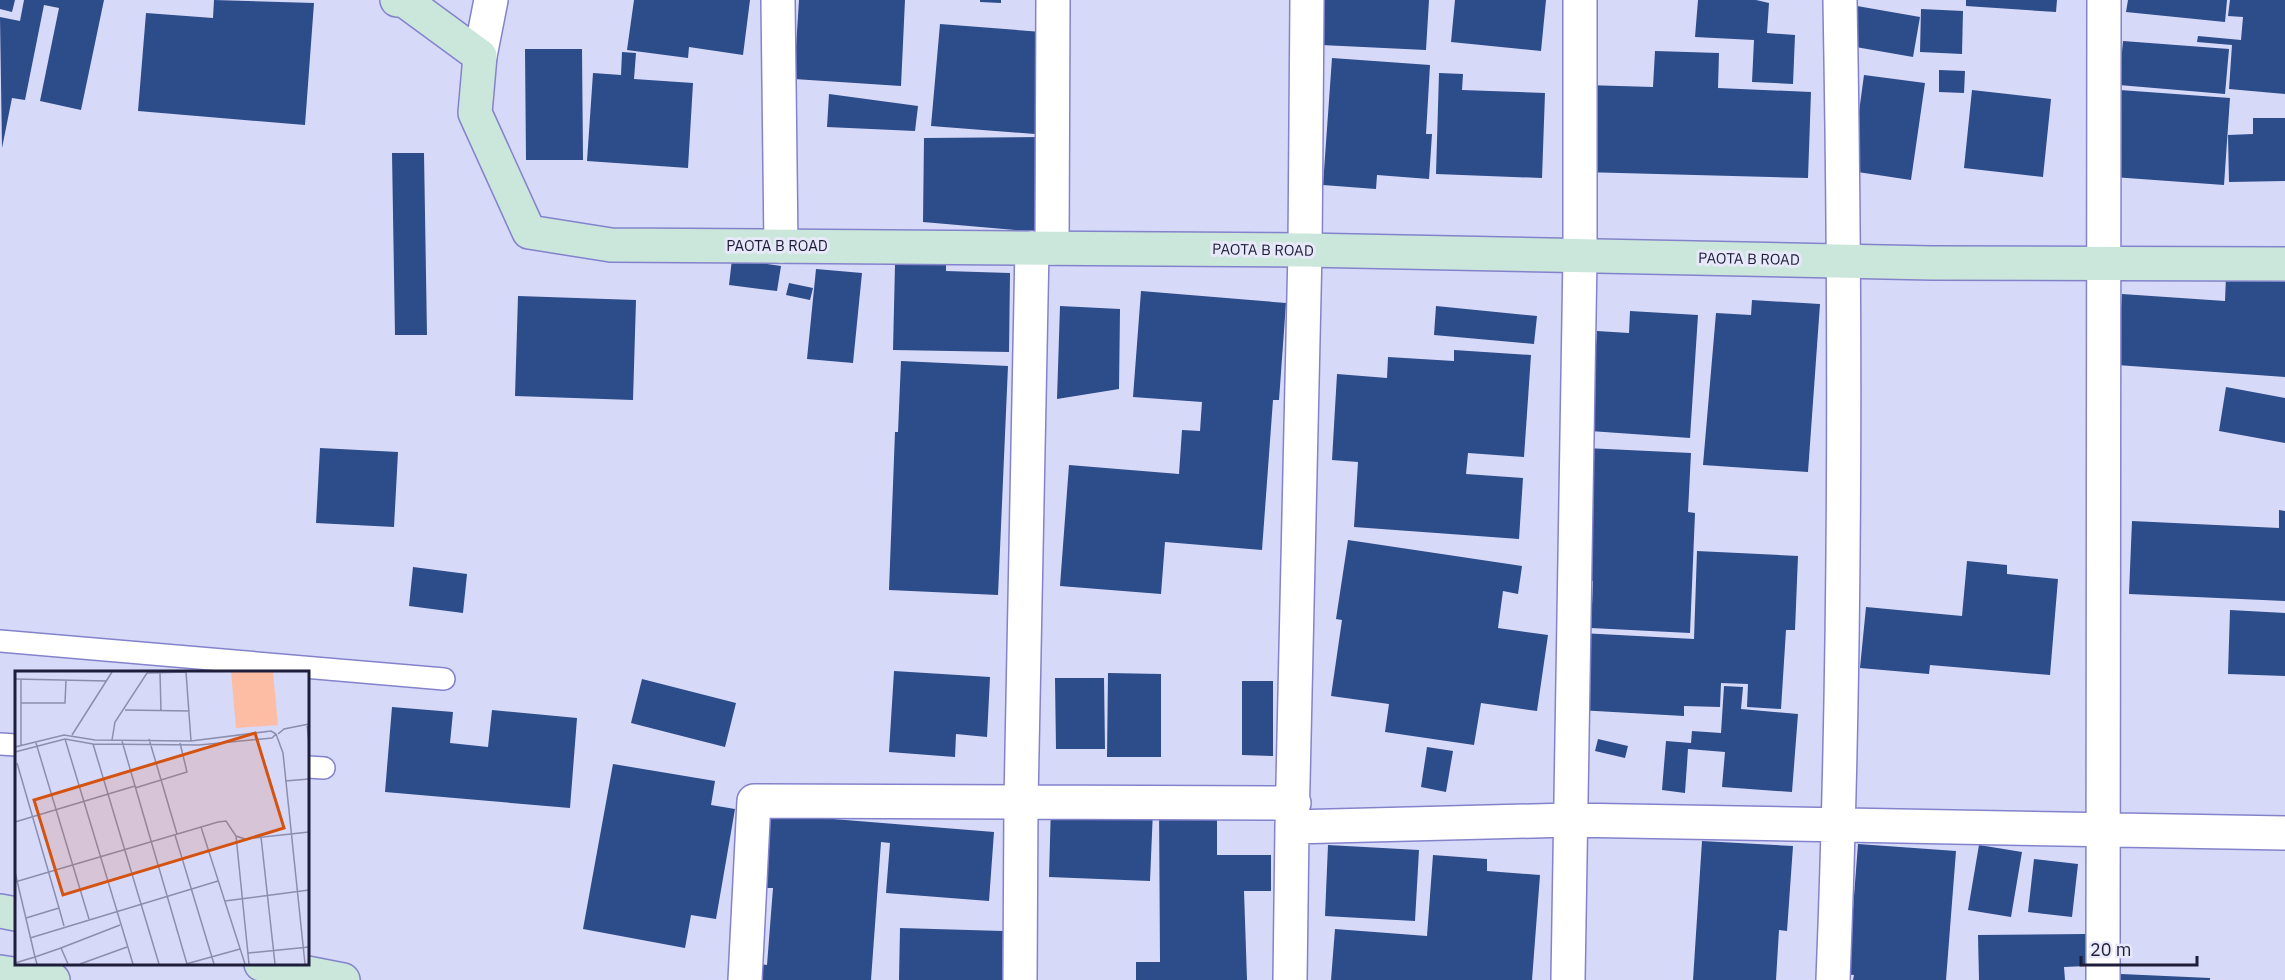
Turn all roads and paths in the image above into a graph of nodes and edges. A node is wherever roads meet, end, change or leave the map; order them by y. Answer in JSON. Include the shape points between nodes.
{"nodes":[{"id":1,"x":397,"y":0,"type":"edge"},
{"id":2,"x":491,"y":0,"type":"edge"},
{"id":3,"x":778,"y":0,"type":"edge"},
{"id":4,"x":1053,"y":0,"type":"edge"},
{"id":5,"x":1307,"y":0,"type":"edge"},
{"id":6,"x":1580,"y":0,"type":"edge"},
{"id":7,"x":1840,"y":0,"type":"edge"},
{"id":8,"x":2104,"y":0,"type":"edge"},
{"id":9,"x":480,"y":56,"type":"junction"},
{"id":10,"x":781,"y":246,"type":"junction"},
{"id":11,"x":1042,"y":248,"type":"junction"},
{"id":12,"x":1305,"y":250,"type":"junction"},
{"id":13,"x":1580,"y":256,"type":"junction"},
{"id":14,"x":1845,"y":261,"type":"junction"},
{"id":15,"x":2105,"y":263,"type":"junction"},
{"id":16,"x":2285,"y":264,"type":"edge"},
{"id":17,"x":0,"y":641,"type":"edge"},
{"id":18,"x":444,"y":679,"type":"dead end"},
{"id":19,"x":0,"y":744,"type":"edge"},
{"id":20,"x":15,"y":745,"type":"edge"},
{"id":21,"x":1021,"y":802,"type":"junction"},
{"id":22,"x":1293,"y":815,"type":"junction"},
{"id":23,"x":1570,"y":820,"type":"junction"},
{"id":24,"x":1839,"y":824,"type":"junction"},
{"id":25,"x":2103,"y":828,"type":"junction"},
{"id":26,"x":2285,"y":833,"type":"edge"},
{"id":27,"x":0,"y":911,"type":"edge"},
{"id":28,"x":15,"y":914,"type":"edge"},
{"id":29,"x":271,"y":965,"type":"edge"},
{"id":30,"x":0,"y":972,"type":"edge"},
{"id":31,"x":53,"y":980,"type":"edge"},
{"id":32,"x":343,"y":980,"type":"edge"},
{"id":33,"x":745,"y":980,"type":"edge"},
{"id":34,"x":1020,"y":980,"type":"edge"},
{"id":35,"x":1290,"y":980,"type":"edge"},
{"id":36,"x":1568,"y":980,"type":"edge"},
{"id":37,"x":1833,"y":980,"type":"edge"},
{"id":38,"x":2103,"y":980,"type":"edge"}],
"edges":[{"from":1,"to":9,"type":"street","via":[[405,1]]},
{"from":2,"to":9,"type":"street"},
{"from":3,"to":10,"type":"street"},
{"from":4,"to":11,"type":"street"},
{"from":5,"to":12,"type":"street"},
{"from":6,"to":13,"type":"street"},
{"from":7,"to":14,"type":"street"},
{"from":8,"to":15,"type":"street"},
{"from":9,"to":10,"type":"street","name":"PAOTA B ROAD","via":[[475,113],[529,232],[611,245]]},
{"from":10,"to":11,"type":"street","name":"PAOTA B ROAD"},
{"from":11,"to":12,"type":"street","name":"PAOTA B ROAD"},
{"from":11,"to":21,"type":"street"},
{"from":12,"to":13,"type":"street","name":"PAOTA B ROAD"},
{"from":12,"to":22,"type":"street"},
{"from":13,"to":14,"type":"street","name":"PAOTA B ROAD"},
{"from":13,"to":23,"type":"street"},
{"from":14,"to":15,"type":"street","name":"PAOTA B ROAD"},
{"from":14,"to":24,"type":"street"},
{"from":15,"to":16,"type":"street","name":"PAOTA B ROAD"},
{"from":15,"to":25,"type":"street"},
{"from":17,"to":18,"type":"lane"},
{"from":19,"to":20,"type":"lane"},
{"from":21,"to":22,"type":"street"},
{"from":21,"to":33,"type":"street","via":[[754,801]]},
{"from":21,"to":34,"type":"street"},
{"from":22,"to":23,"type":"street"},
{"from":22,"to":35,"type":"street"},
{"from":23,"to":24,"type":"street"},
{"from":23,"to":36,"type":"street"},
{"from":24,"to":25,"type":"street"},
{"from":24,"to":37,"type":"street"},
{"from":25,"to":26,"type":"street"},
{"from":25,"to":38,"type":"street"},
{"from":27,"to":28,"type":"street"},
{"from":29,"to":32,"type":"street"},
{"from":30,"to":31,"type":"street"}]}
